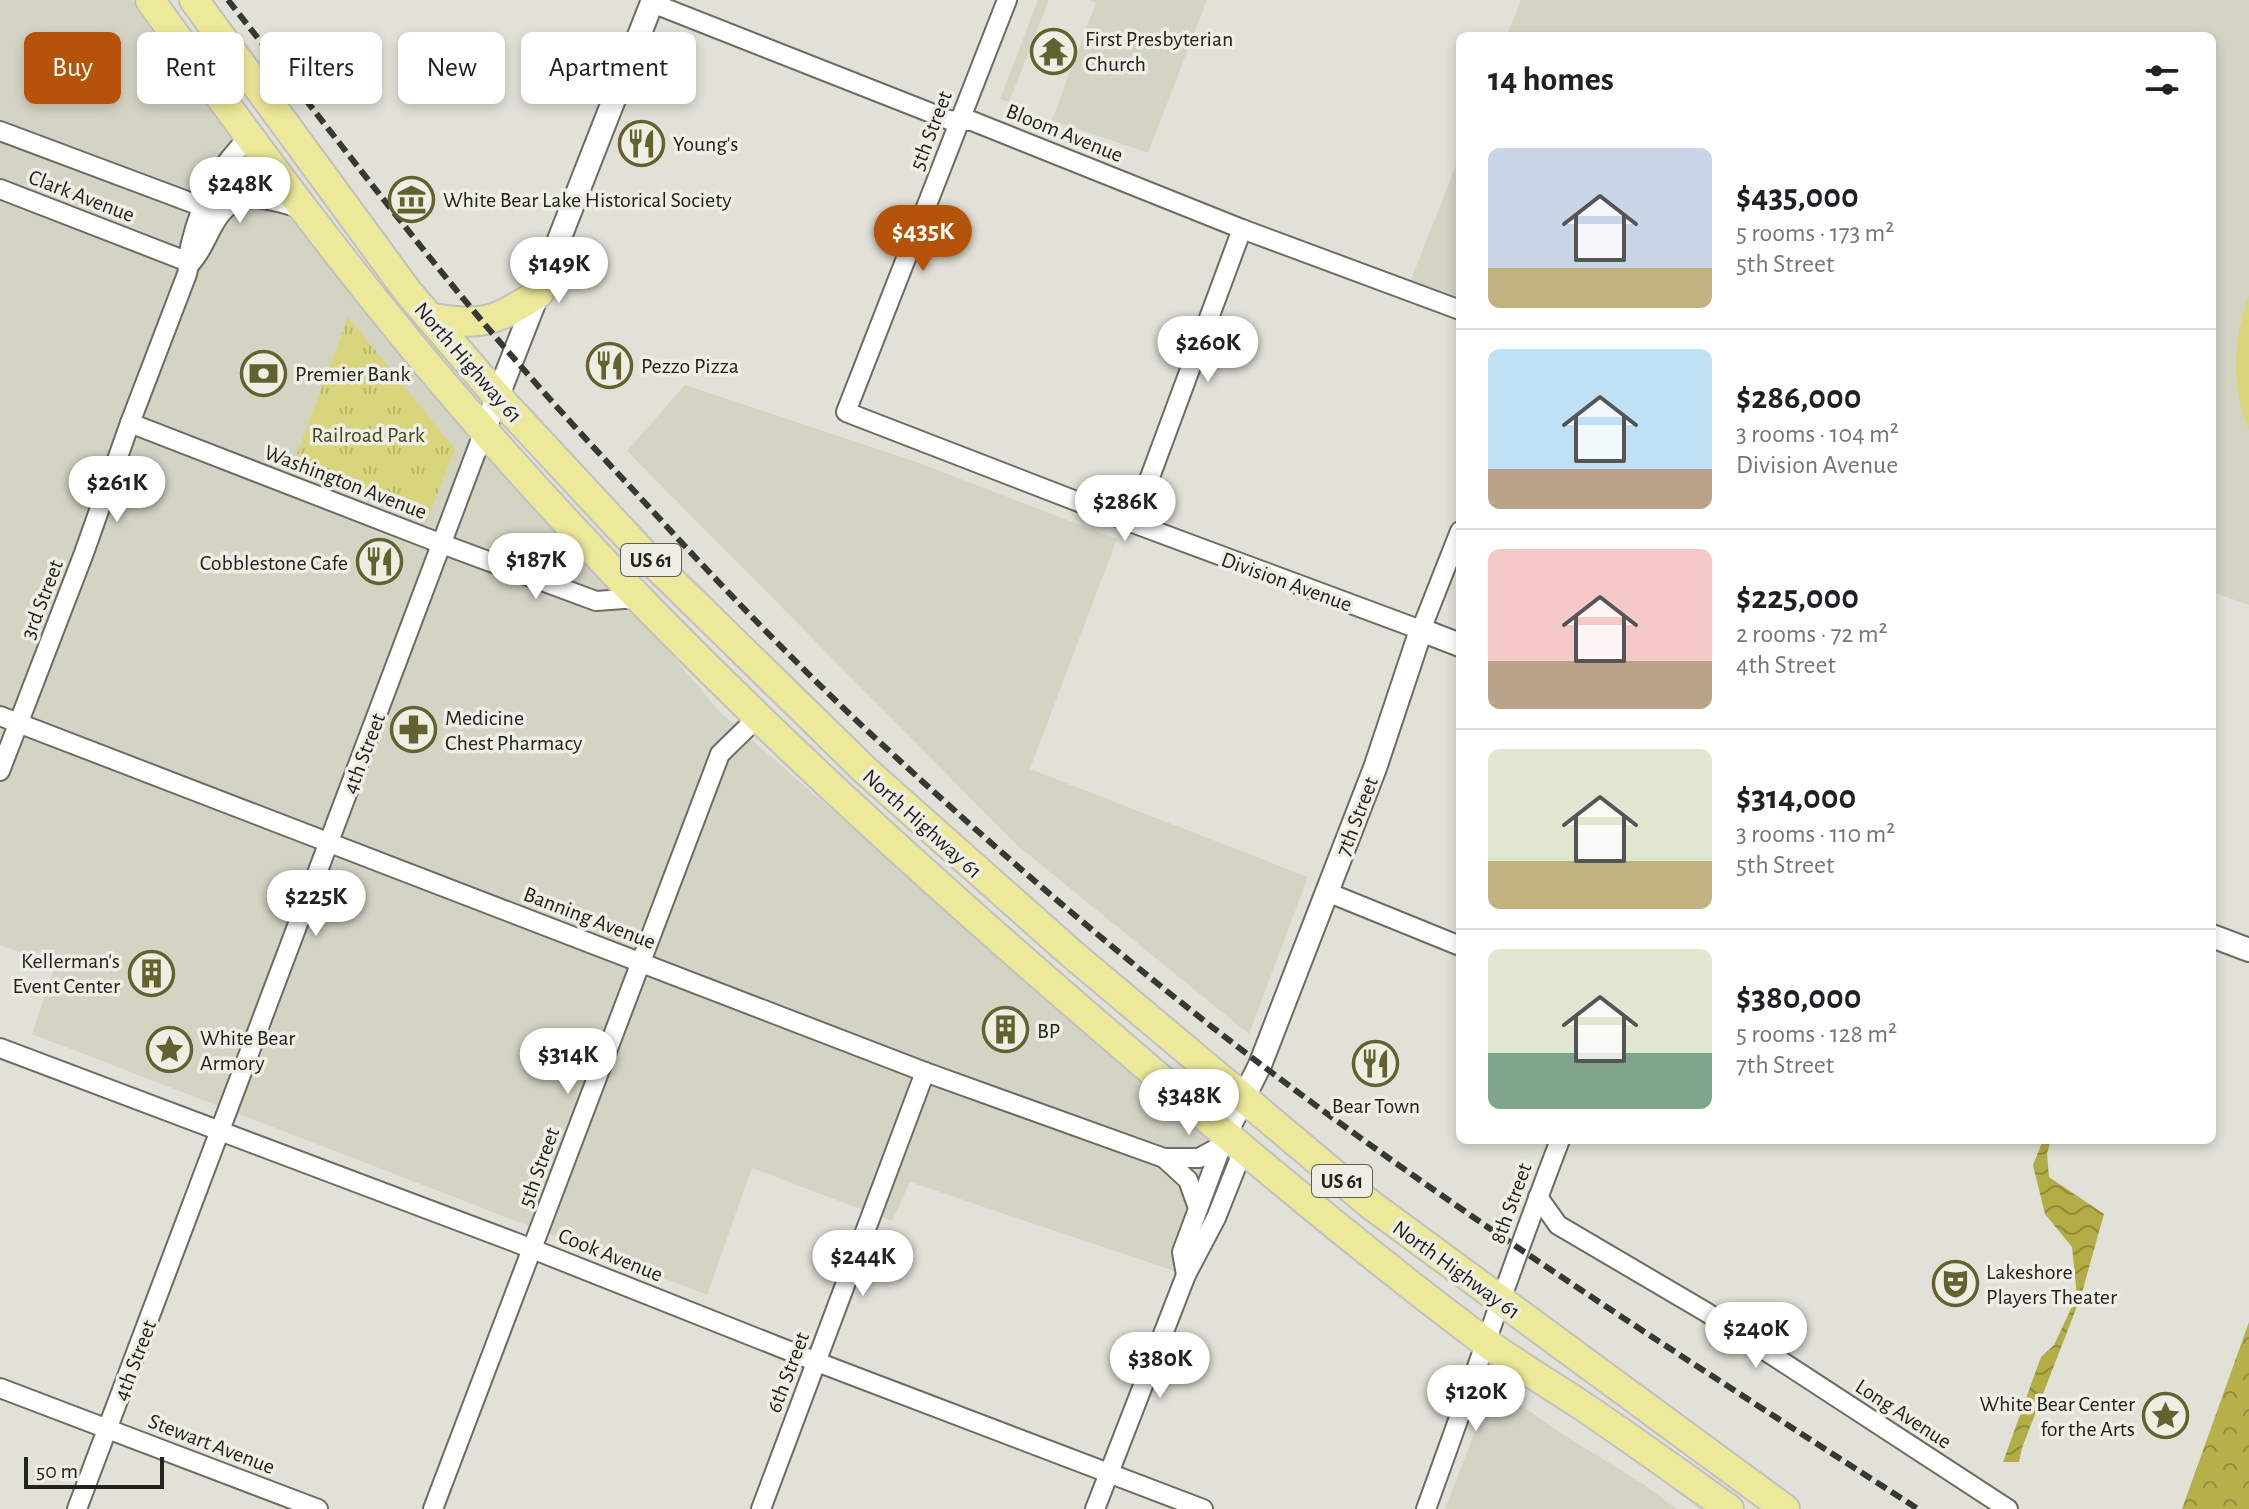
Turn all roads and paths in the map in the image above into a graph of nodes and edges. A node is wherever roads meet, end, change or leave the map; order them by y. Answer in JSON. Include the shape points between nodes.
{"nodes":[{"id":1,"x":150,"y":0,"type":"edge"},
{"id":2,"x":194,"y":0,"type":"edge"},
{"id":3,"x":1007,"y":0,"type":"edge"},
{"id":4,"x":652,"y":2,"type":"edge"},
{"id":5,"x":960,"y":119,"type":"junction"},
{"id":6,"x":0,"y":131,"type":"edge"},
{"id":7,"x":249,"y":138,"type":"junction"},
{"id":8,"x":305,"y":151,"type":"junction"},
{"id":9,"x":0,"y":189,"type":"edge"},
{"id":10,"x":305,"y":209,"type":"junction"},
{"id":11,"x":210,"y":212,"type":"junction"},
{"id":12,"x":1242,"y":229,"type":"junction"},
{"id":13,"x":191,"y":263,"type":"junction"},
{"id":14,"x":539,"y":293,"type":"junction"},
{"id":15,"x":1456,"y":309,"type":"edge"},
{"id":16,"x":429,"y":317,"type":"junction"},
{"id":17,"x":497,"y":396,"type":"junction"},
{"id":18,"x":846,"y":412,"type":"joint"},
{"id":19,"x":130,"y":423,"type":"junction"},
{"id":20,"x":484,"y":431,"type":"junction"},
{"id":21,"x":1133,"y":523,"type":"junction"},
{"id":22,"x":1456,"y":541,"type":"edge"},
{"id":23,"x":442,"y":544,"type":"junction"},
{"id":24,"x":638,"y":598,"type":"junction"},
{"id":25,"x":1421,"y":630,"type":"junction"},
{"id":26,"x":1456,"y":643,"type":"edge"},
{"id":27,"x":0,"y":716,"type":"edge"},
{"id":28,"x":757,"y":718,"type":"junction"},
{"id":29,"x":811,"y":719,"type":"junction"},
{"id":30,"x":18,"y":723,"type":"junction"},
{"id":31,"x":0,"y":771,"type":"edge"},
{"id":32,"x":330,"y":844,"type":"junction"},
{"id":33,"x":1327,"y":892,"type":"junction"},
{"id":34,"x":2216,"y":938,"type":"edge"},
{"id":35,"x":1456,"y":944,"type":"edge"},
{"id":36,"x":2249,"y":950,"type":"edge"},
{"id":37,"x":641,"y":962,"type":"junction"},
{"id":38,"x":0,"y":1048,"type":"edge"},
{"id":39,"x":925,"y":1072,"type":"junction"},
{"id":40,"x":1244,"y":1099,"type":"junction"},
{"id":41,"x":220,"y":1132,"type":"junction"},
{"id":42,"x":1230,"y":1144,"type":"junction"},
{"id":43,"x":1558,"y":1144,"type":"edge"},
{"id":44,"x":1164,"y":1158,"type":"junction"},
{"id":45,"x":1538,"y":1197,"type":"junction"},
{"id":46,"x":1198,"y":1208,"type":"junction"},
{"id":47,"x":534,"y":1249,"type":"junction"},
{"id":48,"x":1186,"y":1275,"type":"junction"},
{"id":49,"x":1499,"y":1300,"type":"junction"},
{"id":50,"x":1484,"y":1341,"type":"junction"},
{"id":51,"x":817,"y":1362,"type":"junction"},
{"id":52,"x":0,"y":1388,"type":"edge"},
{"id":53,"x":108,"y":1430,"type":"junction"},
{"id":54,"x":1109,"y":1472,"type":"junction"},
{"id":55,"x":77,"y":1509,"type":"edge"},
{"id":56,"x":318,"y":1509,"type":"edge"},
{"id":57,"x":433,"y":1509,"type":"edge"},
{"id":58,"x":761,"y":1509,"type":"edge"},
{"id":59,"x":1095,"y":1509,"type":"edge"},
{"id":60,"x":1203,"y":1509,"type":"edge"},
{"id":61,"x":1426,"y":1509,"type":"edge"},
{"id":62,"x":1729,"y":1509,"type":"edge"},
{"id":63,"x":1785,"y":1509,"type":"edge"},
{"id":64,"x":2008,"y":1509,"type":"edge"}],
"edges":[{"from":1,"to":7,"type":"main road","name":"North Highway 61","number":"US 61"},
{"from":2,"to":8,"type":"main road","name":"North Highway 61","number":"US 61"},
{"from":3,"to":5,"type":"street","name":"5th Street"},
{"from":4,"to":5,"type":"street","name":"Bloom Avenue","via":[[949,120]]},
{"from":4,"to":14,"type":"street","name":"4th Street"},
{"from":5,"to":12,"type":"street","name":"Bloom Avenue"},
{"from":5,"to":18,"type":"street","name":"5th Street"},
{"from":6,"to":11,"type":"street","name":"Clark Avenue"},
{"from":7,"to":8,"type":"main road"},
{"from":7,"to":10,"type":"main road","name":"North Highway 61","number":"US 61"},
{"from":7,"to":11,"type":"street","name":"3rd Street","via":[[229,155],[212,182]]},
{"from":8,"to":16,"type":"main road","name":"North Highway 61","number":"US 61"},
{"from":9,"to":13,"type":"street","name":"Clark Avenue"},
{"from":10,"to":11,"type":"street","via":[[250,197]]},
{"from":10,"to":20,"type":"main road","name":"North Highway 61","number":"US 61"},
{"from":11,"to":13,"type":"street","name":"3rd Street","via":[[190,246]]},
{"from":12,"to":15,"type":"street","name":"Bloom Avenue"},
{"from":12,"to":21,"type":"street"},
{"from":13,"to":19,"type":"street","name":"3rd Street"},
{"from":14,"to":16,"type":"main road","via":[[493,320],[466,324]]},
{"from":14,"to":17,"type":"street","name":"4th Street"},
{"from":16,"to":17,"type":"main road","name":"North Highway 61","number":"US 61"},
{"from":17,"to":20,"type":"street","name":"4th Street"},
{"from":17,"to":29,"type":"main road","name":"North Highway 61","number":"US 61","via":[[642,552]]},
{"from":18,"to":21,"type":"street","name":"Division Avenue"},
{"from":19,"to":23,"type":"street","name":"Washington Avenue"},
{"from":19,"to":30,"type":"street","name":"3rd Street"},
{"from":20,"to":23,"type":"street","name":"4th Street"},
{"from":20,"to":24,"type":"main road","name":"North Highway 61","number":"US 61"},
{"from":21,"to":25,"type":"street","name":"Division Avenue"},
{"from":22,"to":25,"type":"street","name":"7th Street"},
{"from":23,"to":24,"type":"street","name":"Washington Avenue","via":[[596,601]]},
{"from":23,"to":32,"type":"street","name":"4th Street"},
{"from":24,"to":28,"type":"main road","name":"North Highway 61","number":"US 61"},
{"from":25,"to":26,"type":"street","name":"Division Avenue"},
{"from":25,"to":33,"type":"street","name":"7th Street"},
{"from":27,"to":30,"type":"street","name":"Banning Avenue"},
{"from":28,"to":29,"type":"main road","via":[[785,708]]},
{"from":28,"to":37,"type":"street","name":"5th Street","via":[[720,754]]},
{"from":28,"to":42,"type":"main road","name":"North Highway 61","number":"US 61","via":[[919,870]]},
{"from":29,"to":40,"type":"main road","name":"North Highway 61","number":"US 61","via":[[940,839]]},
{"from":30,"to":31,"type":"street","name":"3rd Street"},
{"from":30,"to":32,"type":"street","name":"Banning Avenue"},
{"from":32,"to":37,"type":"street","name":"Banning Avenue"},
{"from":32,"to":41,"type":"street","name":"4th Street"},
{"from":33,"to":35,"type":"street"},
{"from":33,"to":40,"type":"street","name":"7th Street"},
{"from":34,"to":36,"type":"street"},
{"from":37,"to":39,"type":"street","name":"Banning Avenue"},
{"from":37,"to":47,"type":"street","name":"5th Street"},
{"from":38,"to":41,"type":"street","name":"Cook Avenue"},
{"from":39,"to":44,"type":"street","name":"Banning Avenue"},
{"from":39,"to":51,"type":"street","name":"6th Street"},
{"from":40,"to":42,"type":"street","name":"7th Street"},
{"from":40,"to":49,"type":"main road","name":"North Highway 61","number":"US 61","via":[[1371,1205]]},
{"from":41,"to":47,"type":"street","name":"Cook Avenue"},
{"from":41,"to":53,"type":"street","name":"4th Street"},
{"from":42,"to":44,"type":"street","name":"Banning Avenue","via":[[1199,1158]]},
{"from":42,"to":46,"type":"street","name":"7th Street"},
{"from":42,"to":48,"type":"street","name":"7th Street","via":[[1216,1218]]},
{"from":42,"to":50,"type":"main road","name":"North Highway 61","number":"US 61"},
{"from":43,"to":45,"type":"street","name":"8th Street"},
{"from":44,"to":46,"type":"street","name":"Banning Avenue","via":[[1188,1180]]},
{"from":45,"to":49,"type":"street","name":"8th Street"},
{"from":45,"to":64,"type":"street","name":"Long Avenue","via":[[1558,1225],[1706,1312]]},
{"from":46,"to":48,"type":"street","name":"7th Street","via":[[1182,1252]]},
{"from":47,"to":51,"type":"street","name":"Cook Avenue"},
{"from":47,"to":57,"type":"street","name":"5th Street"},
{"from":48,"to":54,"type":"street","name":"7th Street"},
{"from":49,"to":50,"type":"street","name":"8th Street"},
{"from":49,"to":63,"type":"main road","name":"North Highway 61","number":"US 61"},
{"from":50,"to":61,"type":"street","name":"8th Street"},
{"from":50,"to":62,"type":"main road","name":"North Highway 61","number":"US 61"},
{"from":51,"to":54,"type":"street","name":"Cook Avenue"},
{"from":51,"to":58,"type":"street","name":"6th Street"},
{"from":52,"to":53,"type":"street","name":"Stewart Avenue"},
{"from":53,"to":55,"type":"street","name":"4th Street"},
{"from":53,"to":56,"type":"street","name":"Stewart Avenue"},
{"from":54,"to":59,"type":"street","name":"7th Street"},
{"from":54,"to":60,"type":"street","name":"Cook Avenue"}]}
